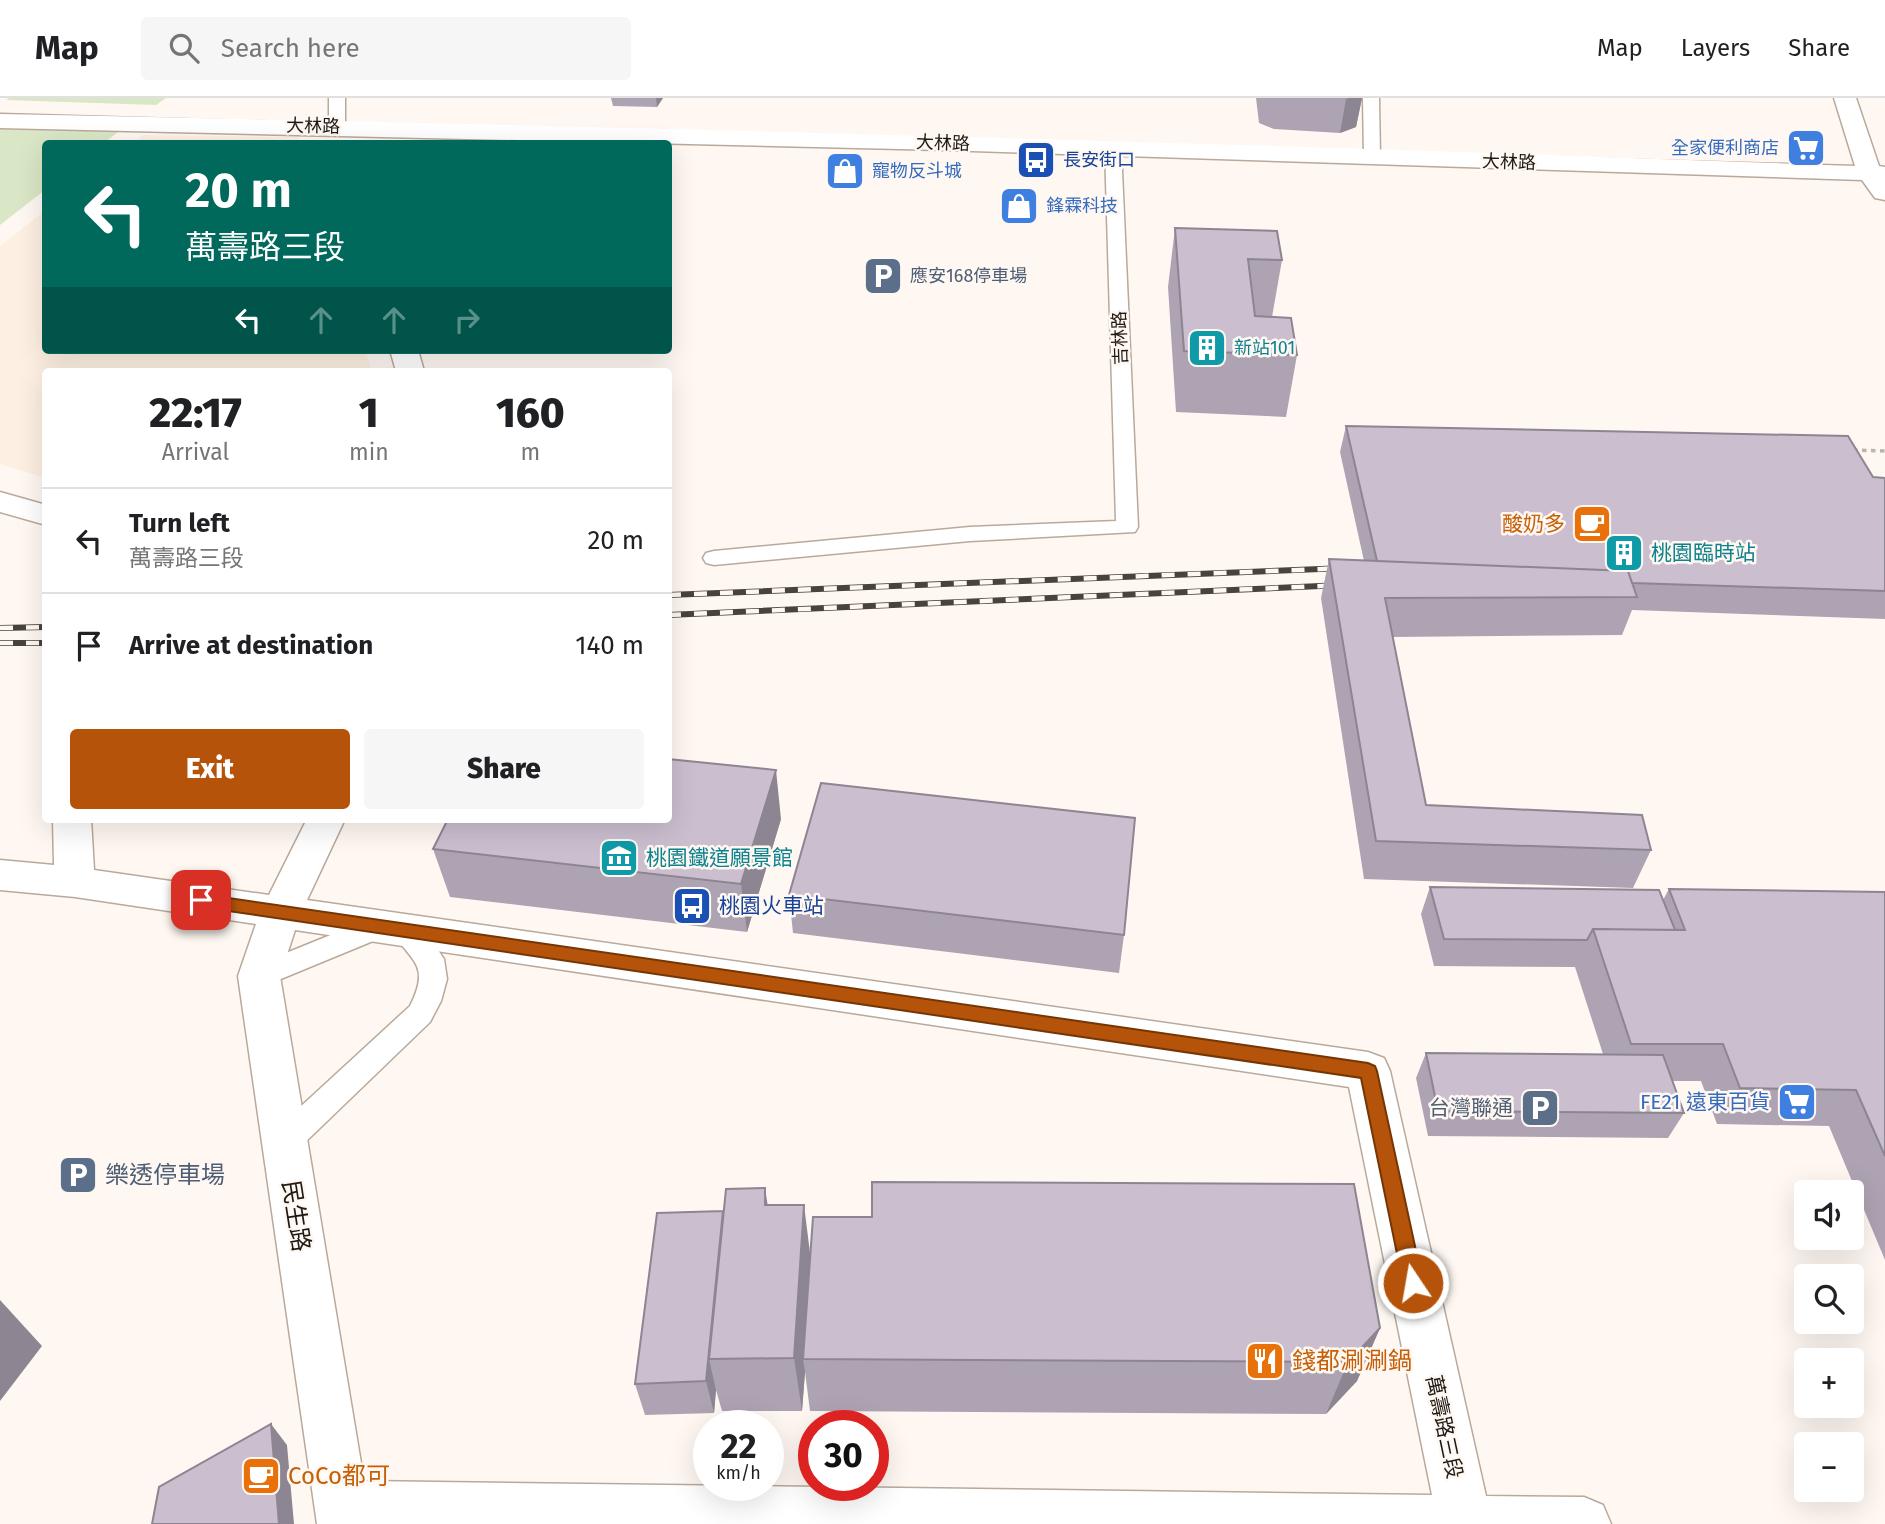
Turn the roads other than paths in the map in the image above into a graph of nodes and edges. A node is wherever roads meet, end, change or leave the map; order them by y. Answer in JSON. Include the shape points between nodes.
{"nodes":[{"id":1,"x":337,"y":98,"type":"edge"},
{"id":2,"x":1371,"y":98,"type":"edge"},
{"id":3,"x":1845,"y":98,"type":"edge"},
{"id":4,"x":0,"y":121,"type":"edge"},
{"id":5,"x":340,"y":135,"type":"edge"},
{"id":6,"x":637,"y":140,"type":"edge"},
{"id":7,"x":672,"y":141,"type":"edge"},
{"id":8,"x":1113,"y":148,"type":"junction"},
{"id":9,"x":1372,"y":157,"type":"junction"},
{"id":10,"x":1877,"y":174,"type":"edge"},
{"id":11,"x":1885,"y":194,"type":"edge"},
{"id":12,"x":0,"y":502,"type":"edge"},
{"id":13,"x":42,"y":514,"type":"edge"},
{"id":14,"x":714,"y":558,"type":"dead end"},
{"id":15,"x":73,"y":823,"type":"edge"},
{"id":16,"x":324,"y":823,"type":"edge"},
{"id":17,"x":0,"y":875,"type":"edge"},
{"id":18,"x":85,"y":884,"type":"junction"},
{"id":19,"x":281,"y":912,"type":"junction"},
{"id":20,"x":393,"y":928,"type":"junction"},
{"id":21,"x":259,"y":976,"type":"junction"},
{"id":22,"x":284,"y":1142,"type":"junction"},
{"id":23,"x":343,"y":1516,"type":"edge"},
{"id":24,"x":1464,"y":1522,"type":"edge"},
{"id":25,"x":1584,"y":1524,"type":"edge"}],
"edges":[{"from":1,"to":5,"type":"lane"},
{"from":2,"to":9,"type":"lane"},
{"from":3,"to":10,"type":"street"},
{"from":4,"to":5,"type":"street","name":"大林路"},
{"from":5,"to":6,"type":"street","name":"大林路"},
{"from":7,"to":8,"type":"street","name":"大林路"},
{"from":8,"to":9,"type":"street","name":"大林路"},
{"from":8,"to":14,"type":"lane","name":"吉林路","via":[[1127,527],[970,534]]},
{"from":9,"to":10,"type":"street","name":"大林路"},
{"from":10,"to":11,"type":"street"},
{"from":12,"to":13,"type":"street"},
{"from":15,"to":18,"type":"street"},
{"from":16,"to":19,"type":"street","name":"民生路"},
{"from":17,"to":18,"type":"street","name":"萬壽路三段"},
{"from":18,"to":19,"type":"street","name":"萬壽路三段"},
{"from":19,"to":20,"type":"street","name":"萬壽路三段"},
{"from":19,"to":21,"type":"street","name":"民生路"},
{"from":20,"to":21,"type":"lane"},
{"from":20,"to":22,"type":"lane","via":[[420,943],[430,958],[434,975],[431,993],[420,1014]]},
{"from":20,"to":24,"type":"street","name":"萬壽路三段","via":[[1368,1071]]},
{"from":21,"to":22,"type":"street","name":"民生路"},
{"from":22,"to":23,"type":"street","name":"民生路"},
{"from":23,"to":24,"type":"street"},
{"from":24,"to":25,"type":"street"}]}
